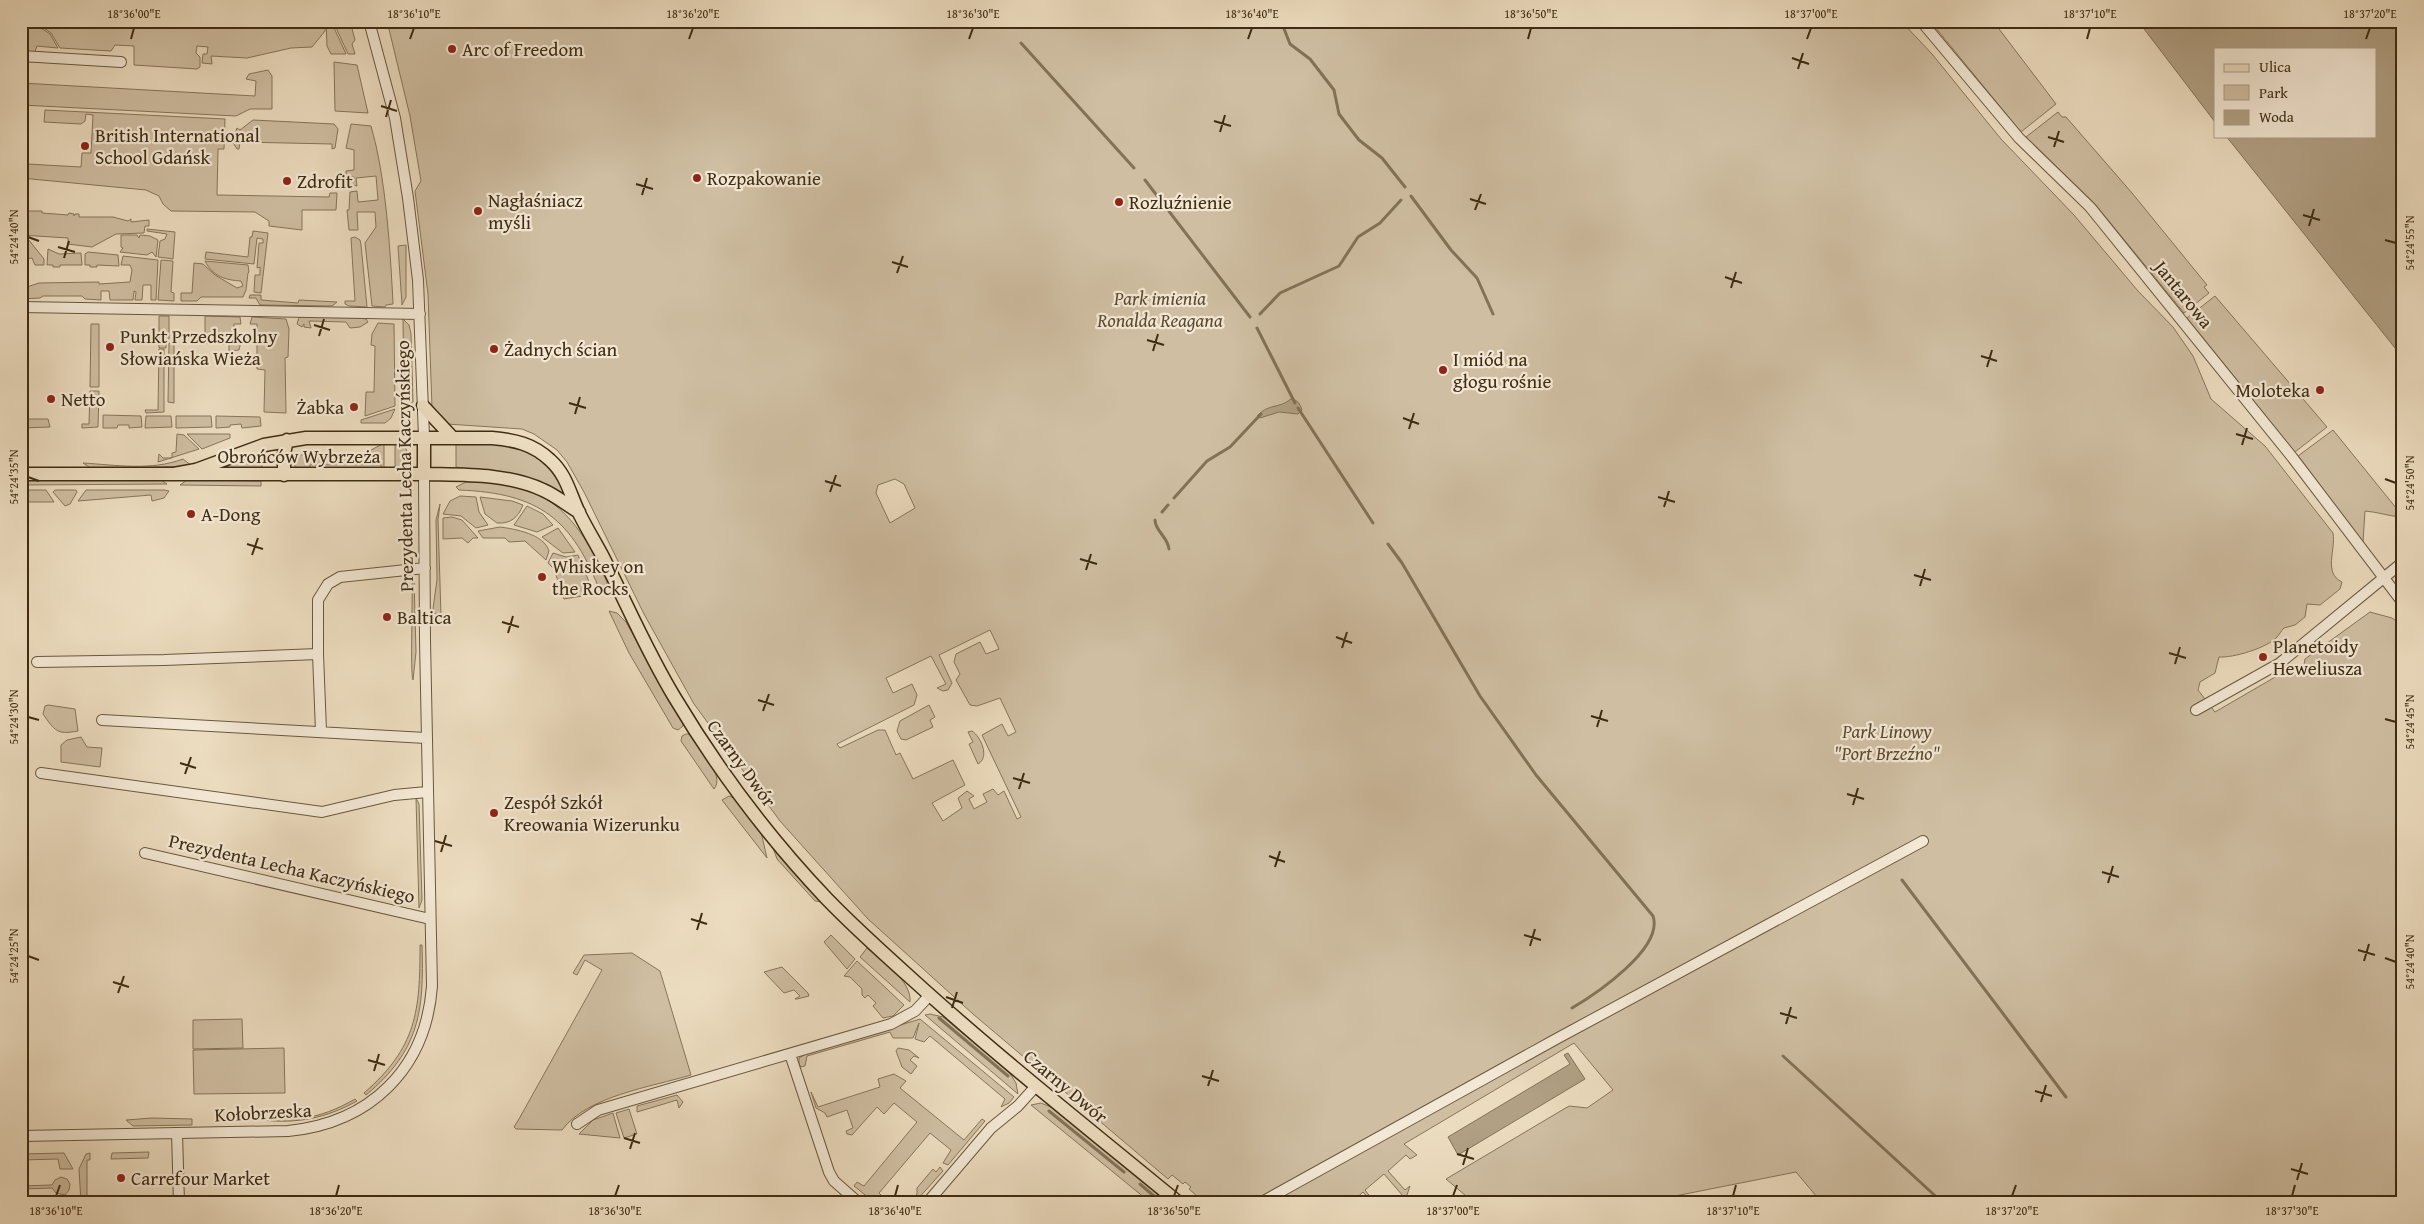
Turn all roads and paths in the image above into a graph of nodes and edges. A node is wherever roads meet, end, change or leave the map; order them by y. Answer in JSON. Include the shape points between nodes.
{"nodes":[{"id":1,"x":369,"y":21,"type":"edge"},
{"id":2,"x":1921,"y":21,"type":"edge"},
{"id":3,"x":21,"y":56,"type":"edge"},
{"id":4,"x":121,"y":62,"type":"dead end"},
{"id":5,"x":21,"y":307,"type":"edge"},
{"id":6,"x":420,"y":314,"type":"junction"},
{"id":7,"x":423,"y":406,"type":"junction"},
{"id":8,"x":424,"y":437,"type":"junction"},
{"id":9,"x":452,"y":437,"type":"junction"},
{"id":10,"x":288,"y":440,"type":"junction"},
{"id":11,"x":21,"y":474,"type":"edge"},
{"id":12,"x":174,"y":474,"type":"junction"},
{"id":13,"x":424,"y":474,"type":"junction"},
{"id":14,"x":284,"y":475,"type":"junction"},
{"id":15,"x":579,"y":512,"type":"junction"},
{"id":16,"x":2403,"y":562,"type":"edge"},
{"id":17,"x":425,"y":568,"type":"junction"},
{"id":18,"x":2384,"y":578,"type":"junction"},
{"id":19,"x":2403,"y":603,"type":"edge"},
{"id":20,"x":318,"y":654,"type":"junction"},
{"id":21,"x":37,"y":662,"type":"dead end"},
{"id":22,"x":2196,"y":710,"type":"dead end"},
{"id":23,"x":102,"y":720,"type":"dead end"},
{"id":24,"x":321,"y":731,"type":"junction"},
{"id":25,"x":426,"y":738,"type":"junction"},
{"id":26,"x":41,"y":773,"type":"dead end"},
{"id":27,"x":427,"y":792,"type":"junction"},
{"id":28,"x":1924,"y":842,"type":"dead end"},
{"id":29,"x":145,"y":852,"type":"dead end"},
{"id":30,"x":430,"y":919,"type":"junction"},
{"id":31,"x":431,"y":961,"type":"joint"},
{"id":32,"x":930,"y":996,"type":"junction"},
{"id":33,"x":790,"y":1054,"type":"junction"},
{"id":34,"x":1036,"y":1086,"type":"junction"},
{"id":35,"x":577,"y":1124,"type":"dead end"},
{"id":36,"x":177,"y":1133,"type":"junction"},
{"id":37,"x":21,"y":1136,"type":"edge"},
{"id":38,"x":179,"y":1203,"type":"edge"},
{"id":39,"x":859,"y":1203,"type":"edge"},
{"id":40,"x":927,"y":1203,"type":"edge"},
{"id":41,"x":1179,"y":1203,"type":"edge"},
{"id":42,"x":1260,"y":1203,"type":"edge"}],
"edges":[{"from":1,"to":6,"type":"street","name":"Prezydenta Lecha Kaczyńskiego","via":[[396,125],[408,198]]},
{"from":2,"to":18,"type":"street","name":"Jantarowa","via":[[2019,138],[2095,214],[2292,458]]},
{"from":3,"to":4,"type":"street"},
{"from":5,"to":6,"type":"street","name":"Prezydenta Lecha Kaczyńskiego"},
{"from":6,"to":7,"type":"street","name":"Prezydenta Lecha Kaczyńskiego"},
{"from":7,"to":8,"type":"street","name":"Prezydenta Lecha Kaczyńskiego"},
{"from":7,"to":9,"type":"main road"},
{"from":8,"to":9,"type":"main road","name":"Czarny Dwór"},
{"from":8,"to":10,"type":"main road","name":"Obrońców Wybrzeża"},
{"from":8,"to":13,"type":"main road","name":"Prezydenta Lecha Kaczyńskiego"},
{"from":9,"to":15,"type":"main road","name":"Czarny Dwór","via":[[514,440],[538,450],[561,473]]},
{"from":10,"to":12,"type":"main road","name":"Obrońców Wybrzeża"},
{"from":10,"to":14,"type":"main road"},
{"from":11,"to":12,"type":"main road","name":"Obrońców Wybrzeża"},
{"from":12,"to":14,"type":"main road","name":"Obrońców Wybrzeża"},
{"from":13,"to":14,"type":"main road","name":"Obrońców Wybrzeża"},
{"from":13,"to":15,"type":"main road","via":[[521,482],[548,492]]},
{"from":13,"to":17,"type":"street","name":"Prezydenta Lecha Kaczyńskiego"},
{"from":15,"to":32,"type":"main road","name":"Czarny Dwór","via":[[652,658],[721,770],[817,888]]},
{"from":16,"to":18,"type":"street"},
{"from":17,"to":20,"type":"street","via":[[340,577],[328,584],[318,607]]},
{"from":17,"to":25,"type":"street","name":"Prezydenta Lecha Kaczyńskiego"},
{"from":18,"to":19,"type":"street","name":"Jantarowa"},
{"from":18,"to":22,"type":"street","via":[[2280,663]]},
{"from":20,"to":21,"type":"street"},
{"from":20,"to":24,"type":"street"},
{"from":23,"to":24,"type":"street"},
{"from":24,"to":25,"type":"street"},
{"from":25,"to":27,"type":"street","name":"Prezydenta Lecha Kaczyńskiego"},
{"from":26,"to":27,"type":"street","via":[[322,812],[394,795]]},
{"from":27,"to":30,"type":"street","name":"Prezydenta Lecha Kaczyńskiego"},
{"from":28,"to":42,"type":"street","via":[[1558,1038]]},
{"from":29,"to":30,"type":"street","name":"Prezydenta Lecha Kaczyńskiego"},
{"from":30,"to":31,"type":"street","name":"Prezydenta Lecha Kaczyńskiego"},
{"from":31,"to":36,"type":"street","name":"Kołobrzeska","via":[[429,1010],[417,1046],[397,1078],[360,1109],[331,1123],[302,1130]]},
{"from":32,"to":33,"type":"street","via":[[916,1011],[891,1024]]},
{"from":32,"to":34,"type":"main road","name":"Czarny Dwór"},
{"from":33,"to":35,"type":"street","via":[[598,1110]]},
{"from":33,"to":39,"type":"street","via":[[828,1172]]},
{"from":34,"to":40,"type":"street","via":[[991,1128]]},
{"from":34,"to":41,"type":"main road","name":"Czarny Dwór"},
{"from":36,"to":37,"type":"street","name":"Kołobrzeska"},
{"from":36,"to":38,"type":"street"}]}
